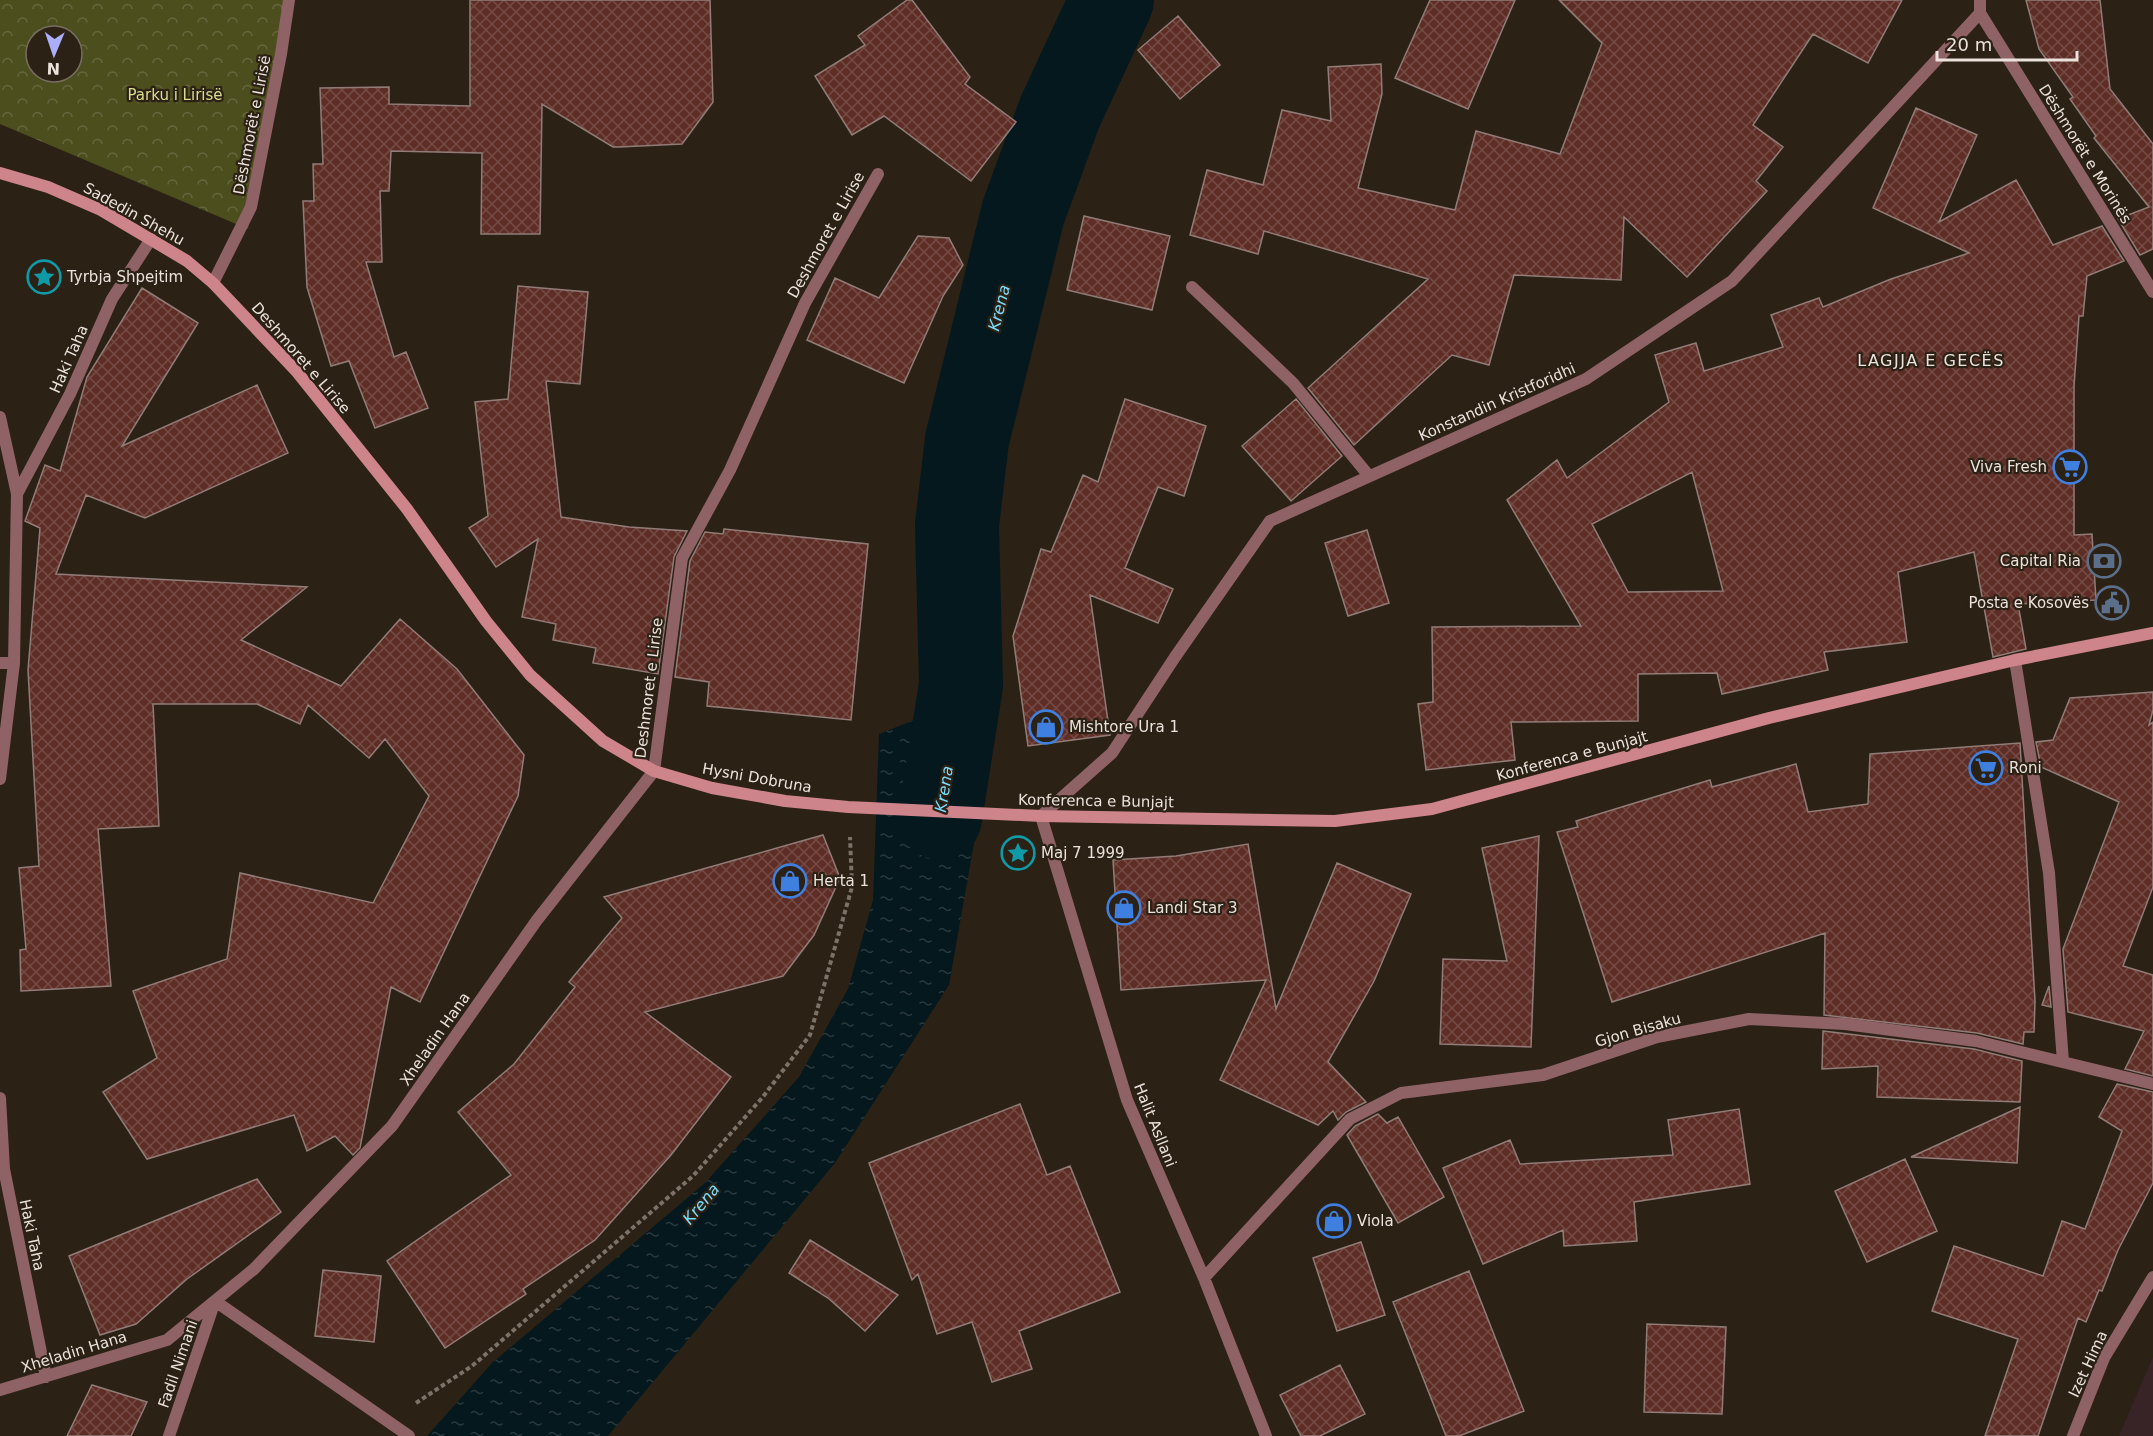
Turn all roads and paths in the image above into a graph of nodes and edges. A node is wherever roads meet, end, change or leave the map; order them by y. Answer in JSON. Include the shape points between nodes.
{"nodes":[{"id":1,"x":289,"y":0,"type":"edge"},
{"id":2,"x":1980,"y":0,"type":"edge"},
{"id":3,"x":1980,"y":13,"type":"junction"},
{"id":4,"x":0,"y":173,"type":"edge"},
{"id":5,"x":878,"y":174,"type":"dead end"},
{"id":6,"x":151,"y":239,"type":"junction"},
{"id":7,"x":213,"y":283,"type":"junction"},
{"id":8,"x":1192,"y":287,"type":"dead end"},
{"id":9,"x":2153,"y":292,"type":"edge"},
{"id":10,"x":0,"y":417,"type":"edge"},
{"id":11,"x":1369,"y":476,"type":"junction"},
{"id":12,"x":17,"y":494,"type":"junction"},
{"id":13,"x":2153,"y":633,"type":"edge"},
{"id":14,"x":2015,"y":660,"type":"junction"},
{"id":15,"x":0,"y":663,"type":"edge"},
{"id":16,"x":14,"y":663,"type":"junction"},
{"id":17,"x":654,"y":771,"type":"junction"},
{"id":18,"x":0,"y":779,"type":"edge"},
{"id":19,"x":853,"y":807,"type":"junction"},
{"id":20,"x":988,"y":813,"type":"joint"},
{"id":21,"x":1041,"y":816,"type":"junction"},
{"id":22,"x":2063,"y":1062,"type":"junction"},
{"id":23,"x":2153,"y":1084,"type":"edge"},
{"id":24,"x":0,"y":1098,"type":"edge"},
{"id":25,"x":2153,"y":1276,"type":"edge"},
{"id":26,"x":1204,"y":1278,"type":"junction"},
{"id":27,"x":215,"y":1301,"type":"junction"},
{"id":28,"x":46,"y":1377,"type":"junction"},
{"id":29,"x":0,"y":1390,"type":"edge"},
{"id":30,"x":390,"y":1421,"type":"junction"},
{"id":31,"x":169,"y":1436,"type":"edge"},
{"id":32,"x":409,"y":1436,"type":"edge"},
{"id":33,"x":1266,"y":1436,"type":"edge"},
{"id":34,"x":2073,"y":1436,"type":"edge"}],
"edges":[{"from":1,"to":7,"type":"street","name":"Dëshmorët e Lirisë","via":[[251,207]]},
{"from":2,"to":3,"type":"street"},
{"from":3,"to":9,"type":"street","name":"Dëshmorët e Morinës"},
{"from":3,"to":11,"type":"street","name":"Konstandin Kristforidhi","via":[[1732,281],[1586,379]]},
{"from":4,"to":6,"type":"street","name":"Sadedin Shehu","via":[[90,205]]},
{"from":5,"to":17,"type":"street","name":"Deshmoret e Lirise","via":[[805,303],[730,470],[682,558]]},
{"from":6,"to":7,"type":"street","name":"Sadedin Shehu"},
{"from":6,"to":12,"type":"street","name":"Haki Taha","via":[[112,299],[70,394]]},
{"from":7,"to":17,"type":"street","name":"Deshmoret e Lirise","via":[[297,372],[407,509],[458,584],[530,675],[603,741]]},
{"from":8,"to":11,"type":"street","via":[[1293,383]]},
{"from":10,"to":12,"type":"street","name":"Haki Taha"},
{"from":11,"to":21,"type":"street","name":"Konstandin Kristforidhi","via":[[1270,521],[1112,753]]},
{"from":12,"to":16,"type":"street","name":"Haki Taha"},
{"from":13,"to":14,"type":"street","name":"Konferenca e Bunjajt"},
{"from":14,"to":21,"type":"street","name":"Konferenca e Bunjajt","via":[[1769,718],[1432,809],[1335,821]]},
{"from":14,"to":22,"type":"street","via":[[2049,873]]},
{"from":15,"to":16,"type":"street"},
{"from":16,"to":18,"type":"street","name":"Haki Taha"},
{"from":17,"to":19,"type":"street","name":"Hysni Dobruna","via":[[712,788],[785,801]]},
{"from":17,"to":27,"type":"street","name":"Xheladin Hana","via":[[537,920],[392,1126],[254,1269]]},
{"from":19,"to":20,"type":"street","name":"Hysni Dobruna"},
{"from":19,"to":30,"type":"path","via":[[852,887],[810,1035],[762,1098],[693,1176],[472,1366]]},
{"from":20,"to":21,"type":"street","name":"Konferenca e Bunjajt"},
{"from":21,"to":26,"type":"street","name":"Halit Asllani","via":[[1127,1100]]},
{"from":22,"to":23,"type":"street","name":"Gjon Bisaku"},
{"from":22,"to":26,"type":"street","name":"Gjon Bisaku","via":[[1965,1040],[1845,1024],[1749,1019],[1657,1037],[1543,1076],[1401,1093],[1350,1119]]},
{"from":24,"to":28,"type":"street","name":"Haki Taha","via":[[4,1169]]},
{"from":25,"to":34,"type":"street","name":"Izet Hima","via":[[2104,1358]]},
{"from":26,"to":33,"type":"street","name":"Halit Asllani"},
{"from":27,"to":28,"type":"street","name":"Xheladin Hana","via":[[167,1340]]},
{"from":27,"to":30,"type":"street"},
{"from":27,"to":31,"type":"street","name":"Fadil Nimani"},
{"from":28,"to":29,"type":"street","name":"Xheladin Hana"},
{"from":30,"to":32,"type":"street"}]}
